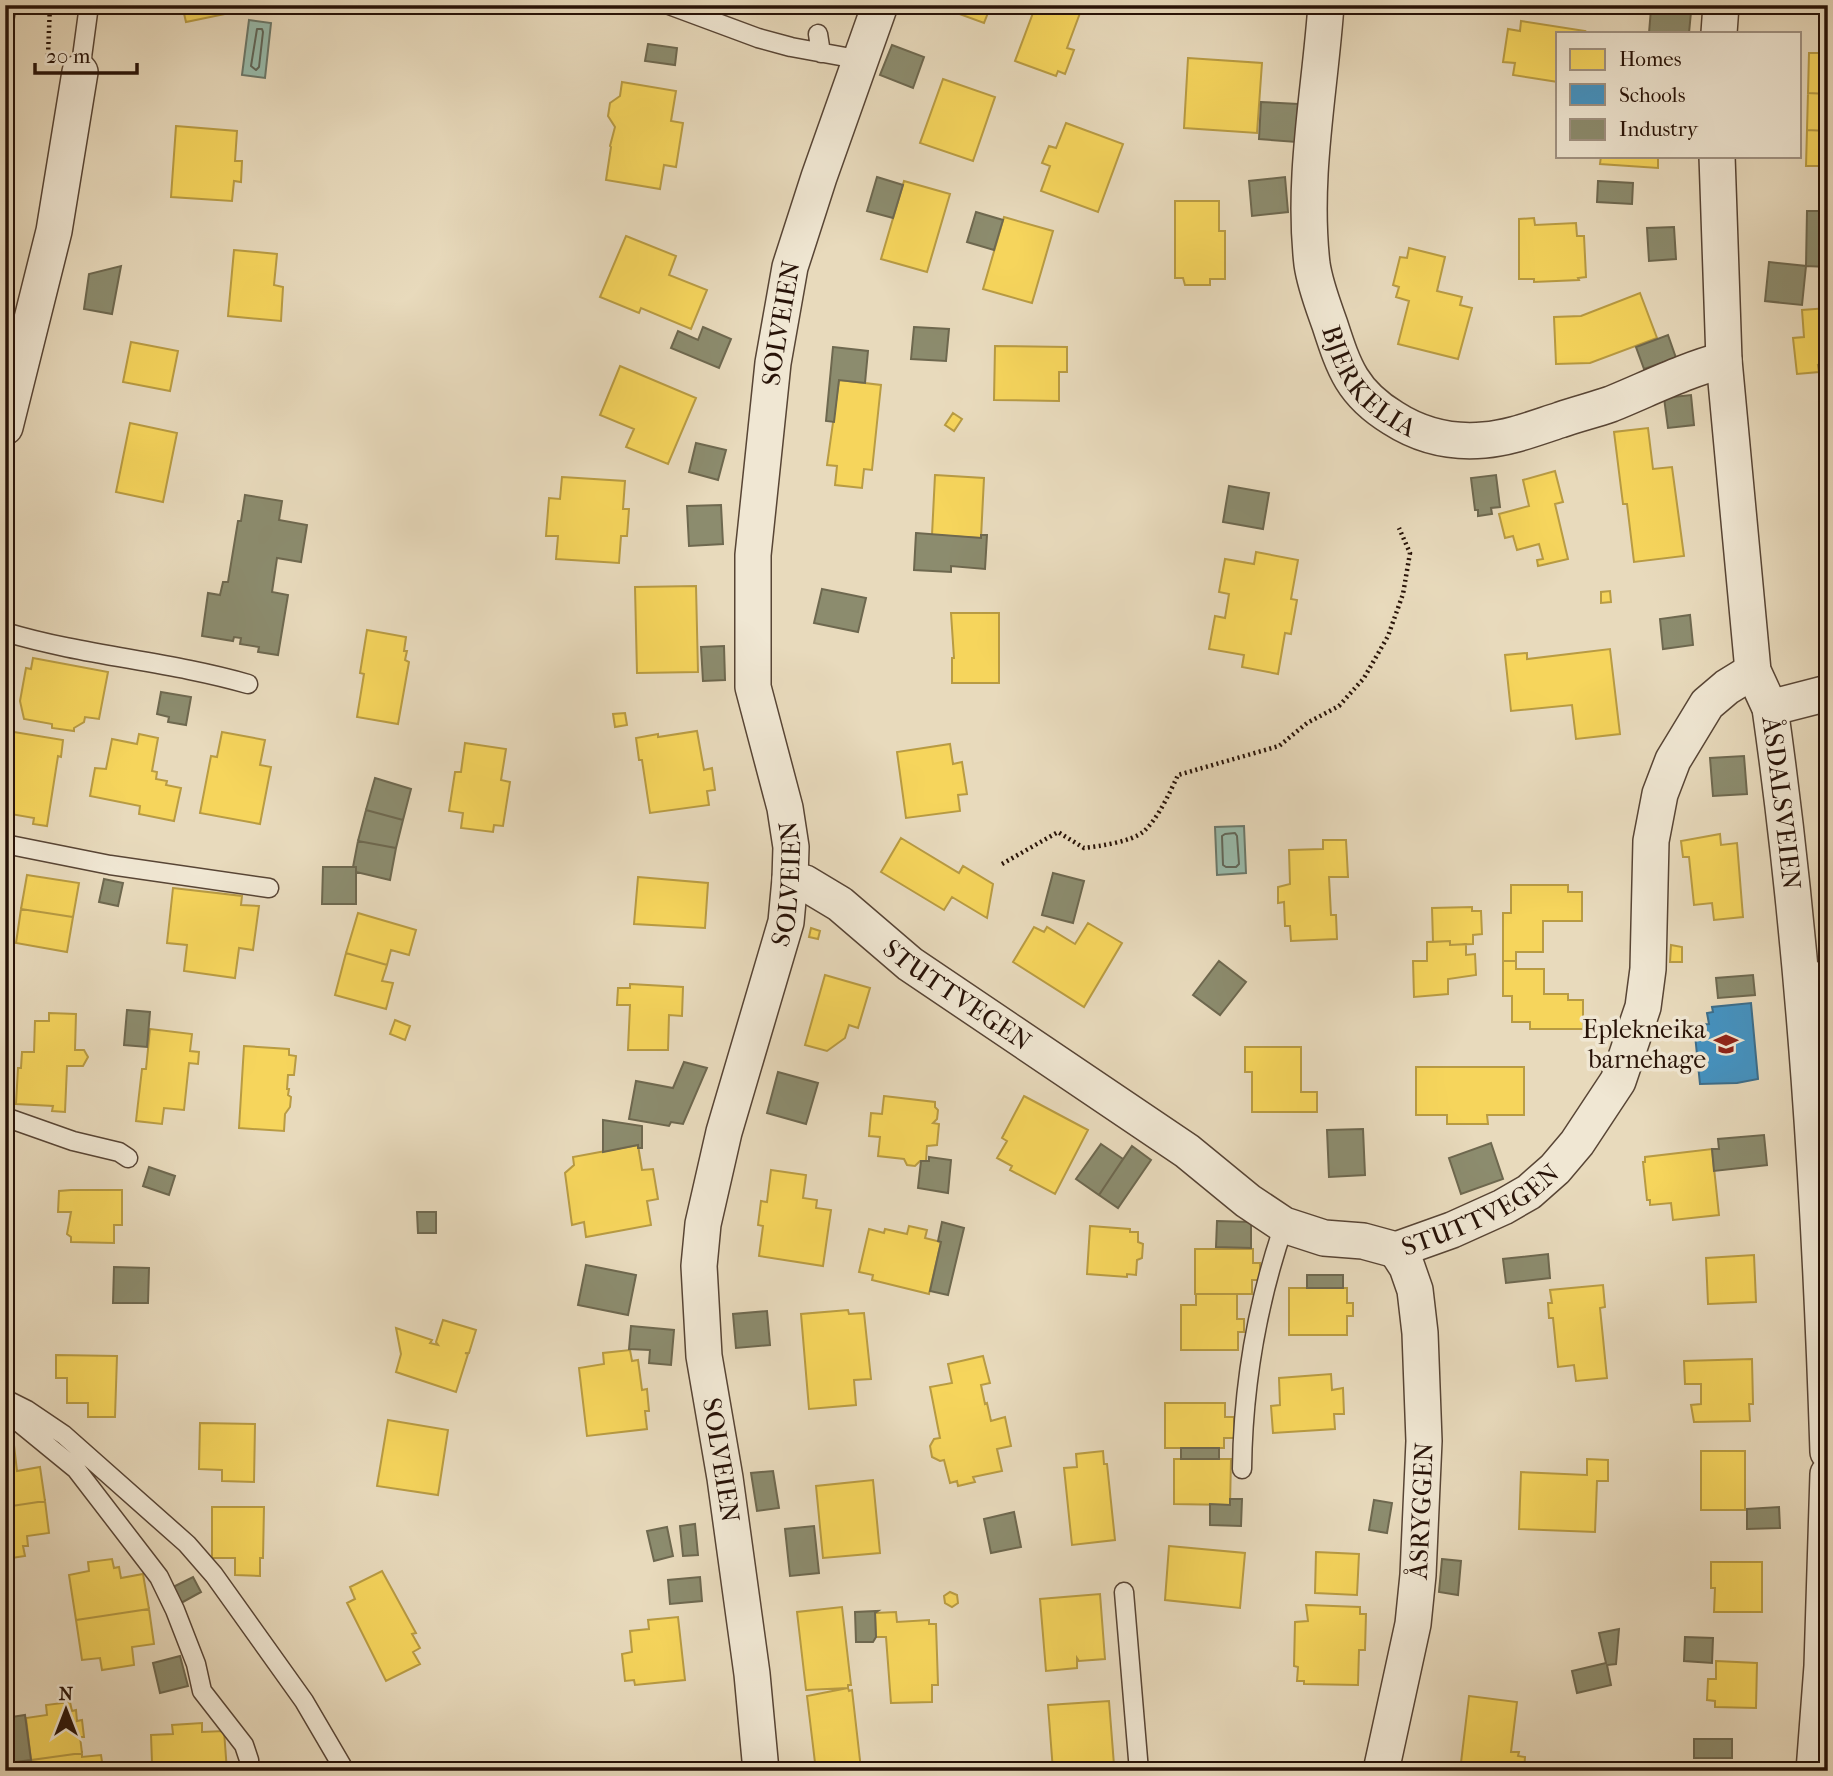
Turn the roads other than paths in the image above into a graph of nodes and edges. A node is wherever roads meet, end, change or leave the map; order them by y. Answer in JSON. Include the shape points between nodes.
{"nodes":[{"id":1,"x":89,"y":5,"type":"edge"},
{"id":2,"x":669,"y":5,"type":"edge"},
{"id":3,"x":880,"y":5,"type":"edge"},
{"id":4,"x":1326,"y":5,"type":"edge"},
{"id":5,"x":1721,"y":5,"type":"edge"},
{"id":6,"x":1719,"y":32,"type":"edge"},
{"id":7,"x":818,"y":34,"type":"dead end"},
{"id":8,"x":821,"y":53,"type":"junction"},
{"id":9,"x":862,"y":60,"type":"junction"},
{"id":10,"x":80,"y":72,"type":"joint"},
{"id":11,"x":1717,"y":158,"type":"edge"},
{"id":12,"x":1724,"y":360,"type":"junction"},
{"id":13,"x":5,"y":427,"type":"edge"},
{"id":14,"x":5,"y":632,"type":"edge"},
{"id":15,"x":1753,"y":671,"type":"junction"},
{"id":16,"x":248,"y":684,"type":"dead end"},
{"id":17,"x":1828,"y":694,"type":"edge"},
{"id":18,"x":1770,"y":708,"type":"junction"},
{"id":19,"x":5,"y":844,"type":"edge"},
{"id":20,"x":790,"y":879,"type":"junction"},
{"id":21,"x":270,"y":888,"type":"dead end"},
{"id":22,"x":1814,"y":972,"type":"edge"},
{"id":23,"x":5,"y":1117,"type":"edge"},
{"id":24,"x":128,"y":1158,"type":"dead end"},
{"id":25,"x":1284,"y":1225,"type":"junction"},
{"id":26,"x":1396,"y":1250,"type":"junction"},
{"id":27,"x":5,"y":1399,"type":"edge"},
{"id":28,"x":5,"y":1411,"type":"edge"},
{"id":29,"x":1828,"y":1452,"type":"edge"},
{"id":30,"x":1242,"y":1469,"type":"dead end"},
{"id":31,"x":1828,"y":1474,"type":"edge"},
{"id":32,"x":1124,"y":1592,"type":"dead end"},
{"id":33,"x":250,"y":1771,"type":"edge"},
{"id":34,"x":345,"y":1771,"type":"edge"},
{"id":35,"x":761,"y":1771,"type":"edge"},
{"id":36,"x":1139,"y":1771,"type":"edge"},
{"id":37,"x":1381,"y":1771,"type":"edge"},
{"id":38,"x":1814,"y":1771,"type":"edge"}],
"edges":[{"from":1,"to":10,"type":"lane"},
{"from":2,"to":8,"type":"lane","via":[[758,38]]},
{"from":3,"to":9,"type":"street","name":"SOLVEIEN"},
{"from":4,"to":12,"type":"street","name":"BJERKELIA","via":[[1310,163],[1312,264],[1339,354],[1358,391],[1410,429],[1437,438],[1485,440],[1606,406],[1696,367]]},
{"from":5,"to":6,"type":"street"},
{"from":7,"to":8,"type":"lane"},
{"from":8,"to":9,"type":"lane"},
{"from":9,"to":20,"type":"street","name":"SOLVEIEN","via":[[790,267],[773,363],[753,555],[753,687],[785,808]]},
{"from":10,"to":13,"type":"street","via":[[54,231]]},
{"from":11,"to":12,"type":"street","name":"ÅSDALSVEIEN"},
{"from":12,"to":15,"type":"street","name":"ÅSDALSVEIEN"},
{"from":14,"to":16,"type":"lane"},
{"from":15,"to":18,"type":"street","name":"ÅSDALSVEIEN"},
{"from":15,"to":26,"type":"street","name":"STUTTVEGEN","via":[[1707,704],[1673,760],[1660,794],[1651,841],[1643,1007],[1618,1081],[1570,1152],[1529,1192],[1452,1230]]},
{"from":17,"to":18,"type":"street"},
{"from":18,"to":22,"type":"street","name":"ÅSDALSVEIEN"},
{"from":19,"to":21,"type":"lane","via":[[110,865]]},
{"from":20,"to":25,"type":"street","name":"STUTTVEGEN","via":[[840,904],[910,964],[1188,1150]]},
{"from":20,"to":35,"type":"street","name":"SOLVEIEN","via":[[786,922],[702,1224],[699,1265],[704,1356],[725,1478]]},
{"from":22,"to":29,"type":"street","name":"ÅSDALSVEIEN","via":[[1813,1115]]},
{"from":23,"to":24,"type":"lane"},
{"from":25,"to":26,"type":"street","name":"STUTTVEGEN","via":[[1324,1238]]},
{"from":25,"to":30,"type":"lane","via":[[1252,1342]]},
{"from":26,"to":37,"type":"street","name":"ÅSRYGGEN","via":[[1415,1290],[1424,1441],[1413,1623]]},
{"from":27,"to":34,"type":"lane","via":[[64,1435],[187,1544],[304,1701]]},
{"from":28,"to":33,"type":"lane","via":[[76,1469],[147,1559],[175,1610],[202,1692],[244,1745]]},
{"from":31,"to":38,"type":"street"},
{"from":32,"to":36,"type":"lane"}]}
